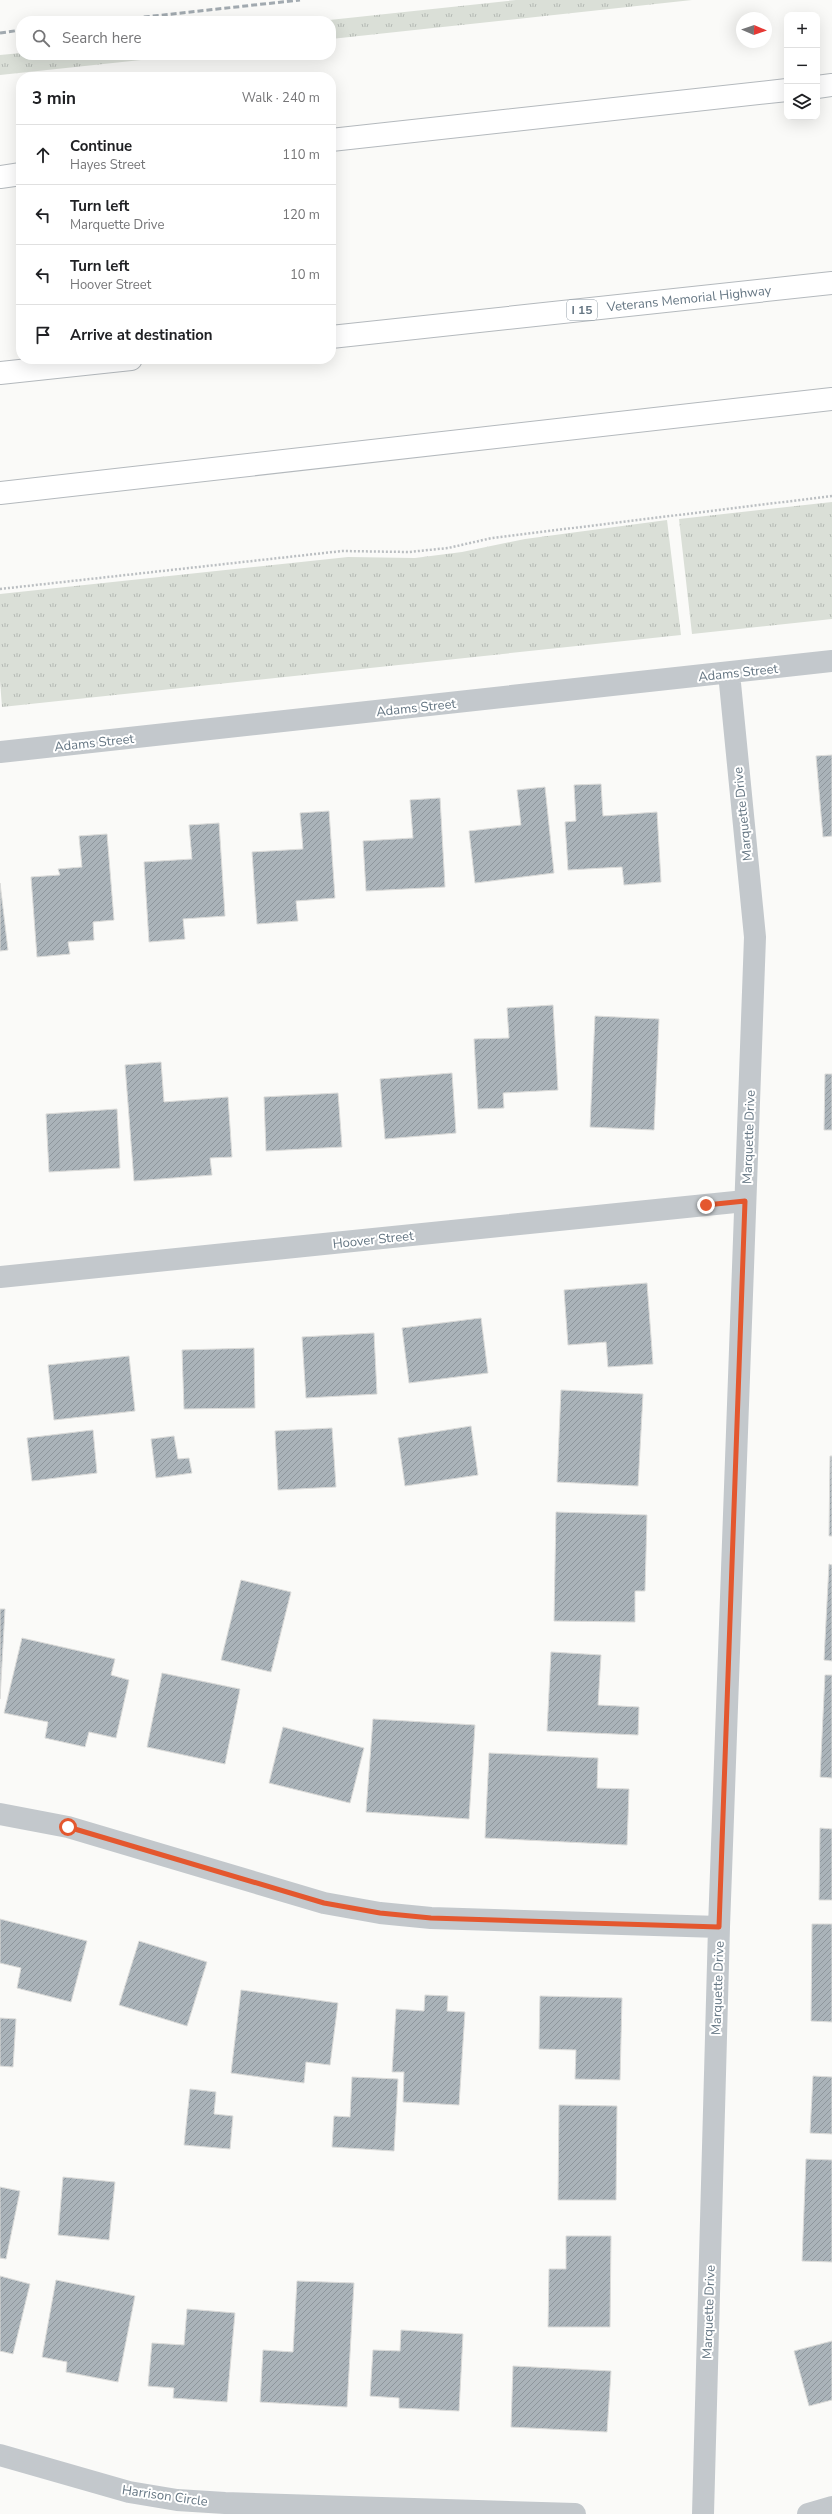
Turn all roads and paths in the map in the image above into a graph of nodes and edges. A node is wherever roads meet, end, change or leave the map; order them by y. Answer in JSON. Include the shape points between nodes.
{"nodes":[{"id":1,"x":832,"y":85,"type":"edge"},
{"id":2,"x":820,"y":87,"type":"edge"},
{"id":3,"x":784,"y":90,"type":"edge"},
{"id":4,"x":336,"y":139,"type":"edge"},
{"id":5,"x":16,"y":175,"type":"edge"},
{"id":6,"x":0,"y":177,"type":"edge"},
{"id":7,"x":832,"y":283,"type":"edge"},
{"id":8,"x":336,"y":336,"type":"edge"},
{"id":9,"x":84,"y":364,"type":"edge"},
{"id":10,"x":0,"y":373,"type":"edge"},
{"id":11,"x":832,"y":399,"type":"edge"},
{"id":12,"x":0,"y":493,"type":"edge"},
{"id":13,"x":832,"y":496,"type":"edge"},
{"id":14,"x":0,"y":590,"type":"edge"},
{"id":15,"x":832,"y":661,"type":"edge"},
{"id":16,"x":729,"y":673,"type":"junction"},
{"id":17,"x":0,"y":752,"type":"edge"},
{"id":18,"x":745,"y":1201,"type":"junction"},
{"id":19,"x":0,"y":1277,"type":"edge"},
{"id":20,"x":0,"y":1814,"type":"edge"},
{"id":21,"x":719,"y":1927,"type":"junction"},
{"id":22,"x":0,"y":2455,"type":"edge"},
{"id":23,"x":832,"y":2507,"type":"edge"},
{"id":24,"x":575,"y":2514,"type":"edge"},
{"id":25,"x":703,"y":2514,"type":"edge"},
{"id":26,"x":808,"y":2514,"type":"edge"}],
"edges":[{"from":1,"to":2,"type":"highway"},
{"from":3,"to":4,"type":"highway"},
{"from":5,"to":6,"type":"highway"},
{"from":7,"to":8,"type":"highway","name":"Veterans Memorial Highway","number":"I 15"},
{"from":9,"to":10,"type":"highway"},
{"from":11,"to":12,"type":"highway"},
{"from":13,"to":14,"type":"path","via":[[492,538],[448,548],[409,552],[342,552]]},
{"from":15,"to":16,"type":"street","name":"Adams Street"},
{"from":16,"to":17,"type":"street","name":"Adams Street"},
{"from":16,"to":18,"type":"street","name":"Marquette Drive","via":[[754,937]]},
{"from":18,"to":19,"type":"street","name":"Hoover Street"},
{"from":18,"to":21,"type":"street","name":"Marquette Drive"},
{"from":20,"to":21,"type":"street","via":[[68,1827],[324,1903],[380,1913],[431,1918]]},
{"from":21,"to":25,"type":"street","name":"Marquette Drive"},
{"from":22,"to":24,"type":"street","name":"Harrison Circle","via":[[129,2492],[177,2500],[225,2504]]},
{"from":23,"to":26,"type":"street"}]}
